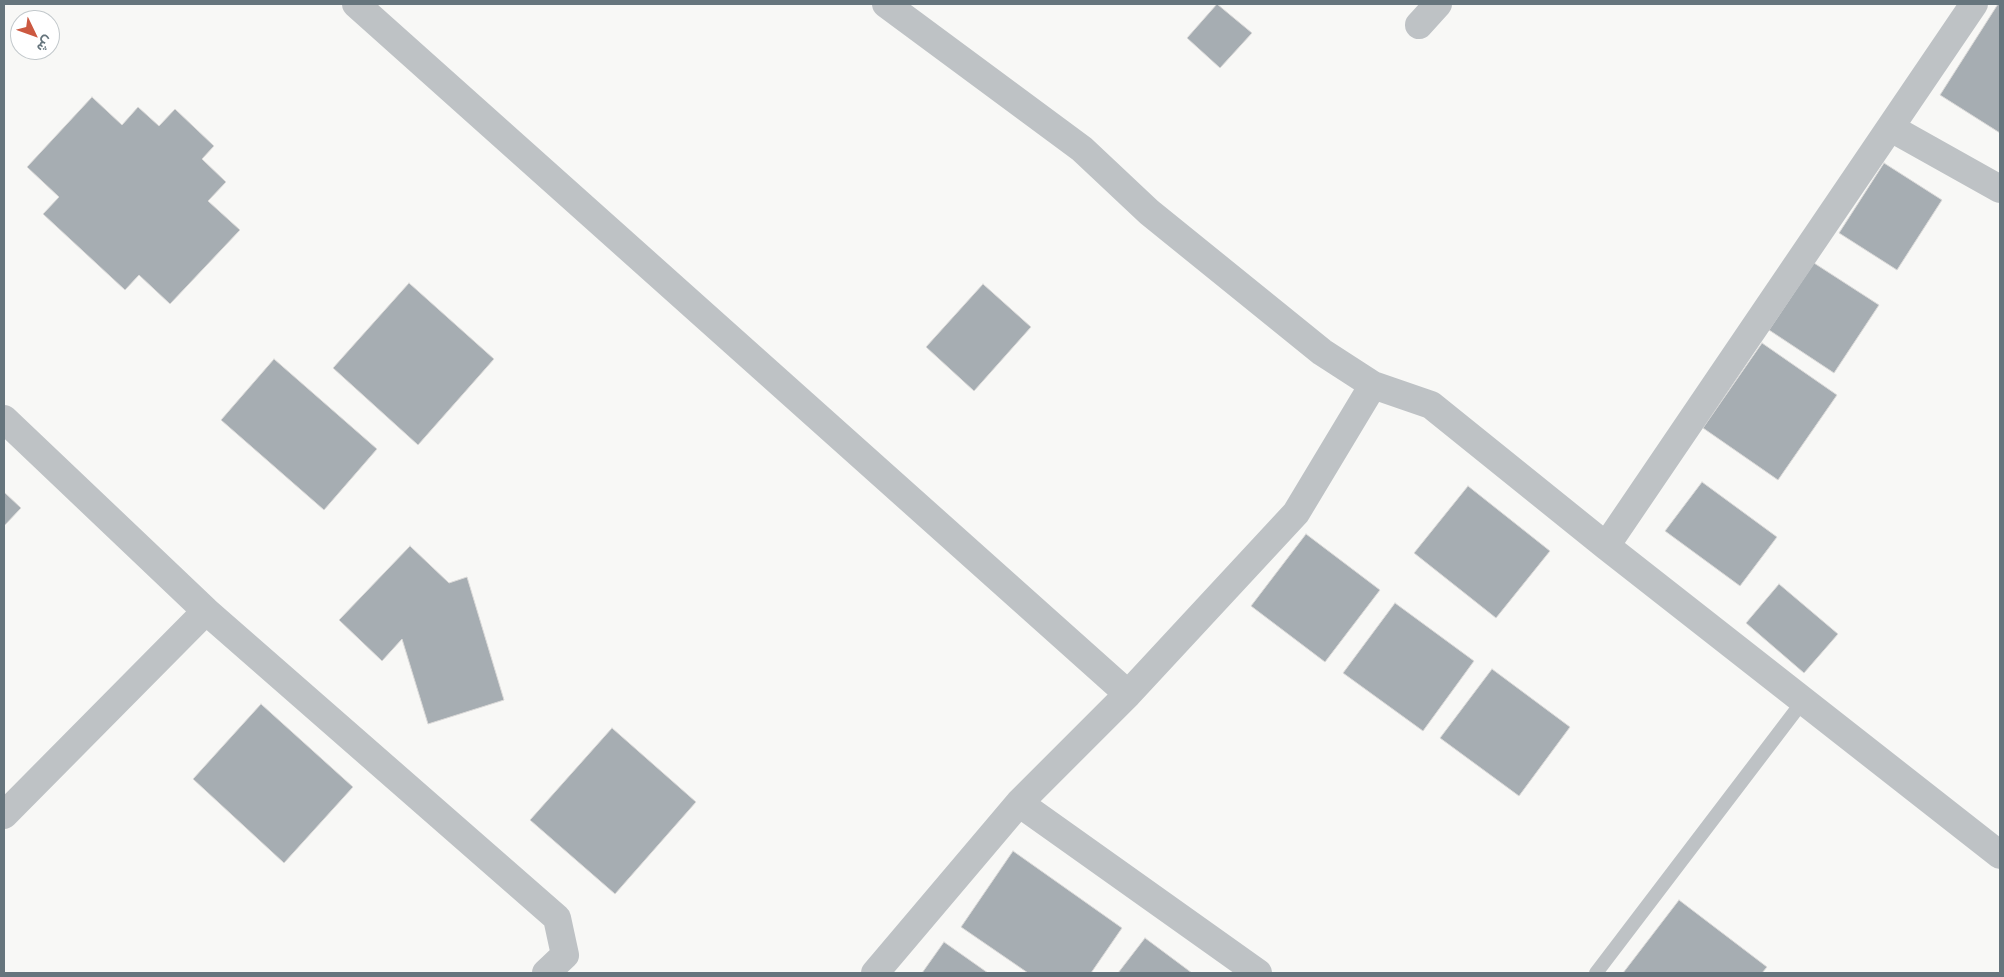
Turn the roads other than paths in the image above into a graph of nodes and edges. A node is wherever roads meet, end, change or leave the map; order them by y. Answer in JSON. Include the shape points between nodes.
{"nodes":[{"id":1,"x":356,"y":4,"type":"edge"},
{"id":2,"x":886,"y":4,"type":"edge"},
{"id":3,"x":1438,"y":4,"type":"edge"},
{"id":4,"x":1974,"y":4,"type":"edge"},
{"id":5,"x":1419,"y":25,"type":"dead end"},
{"id":6,"x":1891,"y":128,"type":"junction"},
{"id":7,"x":2000,"y":189,"type":"edge"},
{"id":8,"x":1373,"y":385,"type":"junction"},
{"id":9,"x":4,"y":419,"type":"edge"},
{"id":10,"x":1606,"y":546,"type":"junction"},
{"id":11,"x":206,"y":611,"type":"junction"},
{"id":12,"x":1128,"y":694,"type":"junction"},
{"id":13,"x":1803,"y":701,"type":"junction"},
{"id":14,"x":1019,"y":803,"type":"junction"},
{"id":15,"x":4,"y":815,"type":"edge"},
{"id":16,"x":2000,"y":855,"type":"edge"},
{"id":17,"x":546,"y":973,"type":"edge"},
{"id":18,"x":875,"y":973,"type":"edge"},
{"id":19,"x":1258,"y":973,"type":"edge"},
{"id":20,"x":1596,"y":973,"type":"edge"}],
"edges":[{"from":1,"to":12,"type":"street"},
{"from":2,"to":8,"type":"street","via":[[1082,149],[1157,218],[1322,352]]},
{"from":3,"to":5,"type":"street"},
{"from":4,"to":6,"type":"street"},
{"from":6,"to":7,"type":"street"},
{"from":6,"to":10,"type":"street"},
{"from":8,"to":10,"type":"street","via":[[1431,404]]},
{"from":8,"to":12,"type":"street","via":[[1296,513]]},
{"from":9,"to":11,"type":"street"},
{"from":10,"to":13,"type":"street"},
{"from":11,"to":15,"type":"street"},
{"from":11,"to":17,"type":"street","via":[[557,918],[565,955]]},
{"from":12,"to":14,"type":"street"},
{"from":13,"to":16,"type":"street"},
{"from":13,"to":20,"type":"lane"},
{"from":14,"to":18,"type":"street"},
{"from":14,"to":19,"type":"street"}]}
